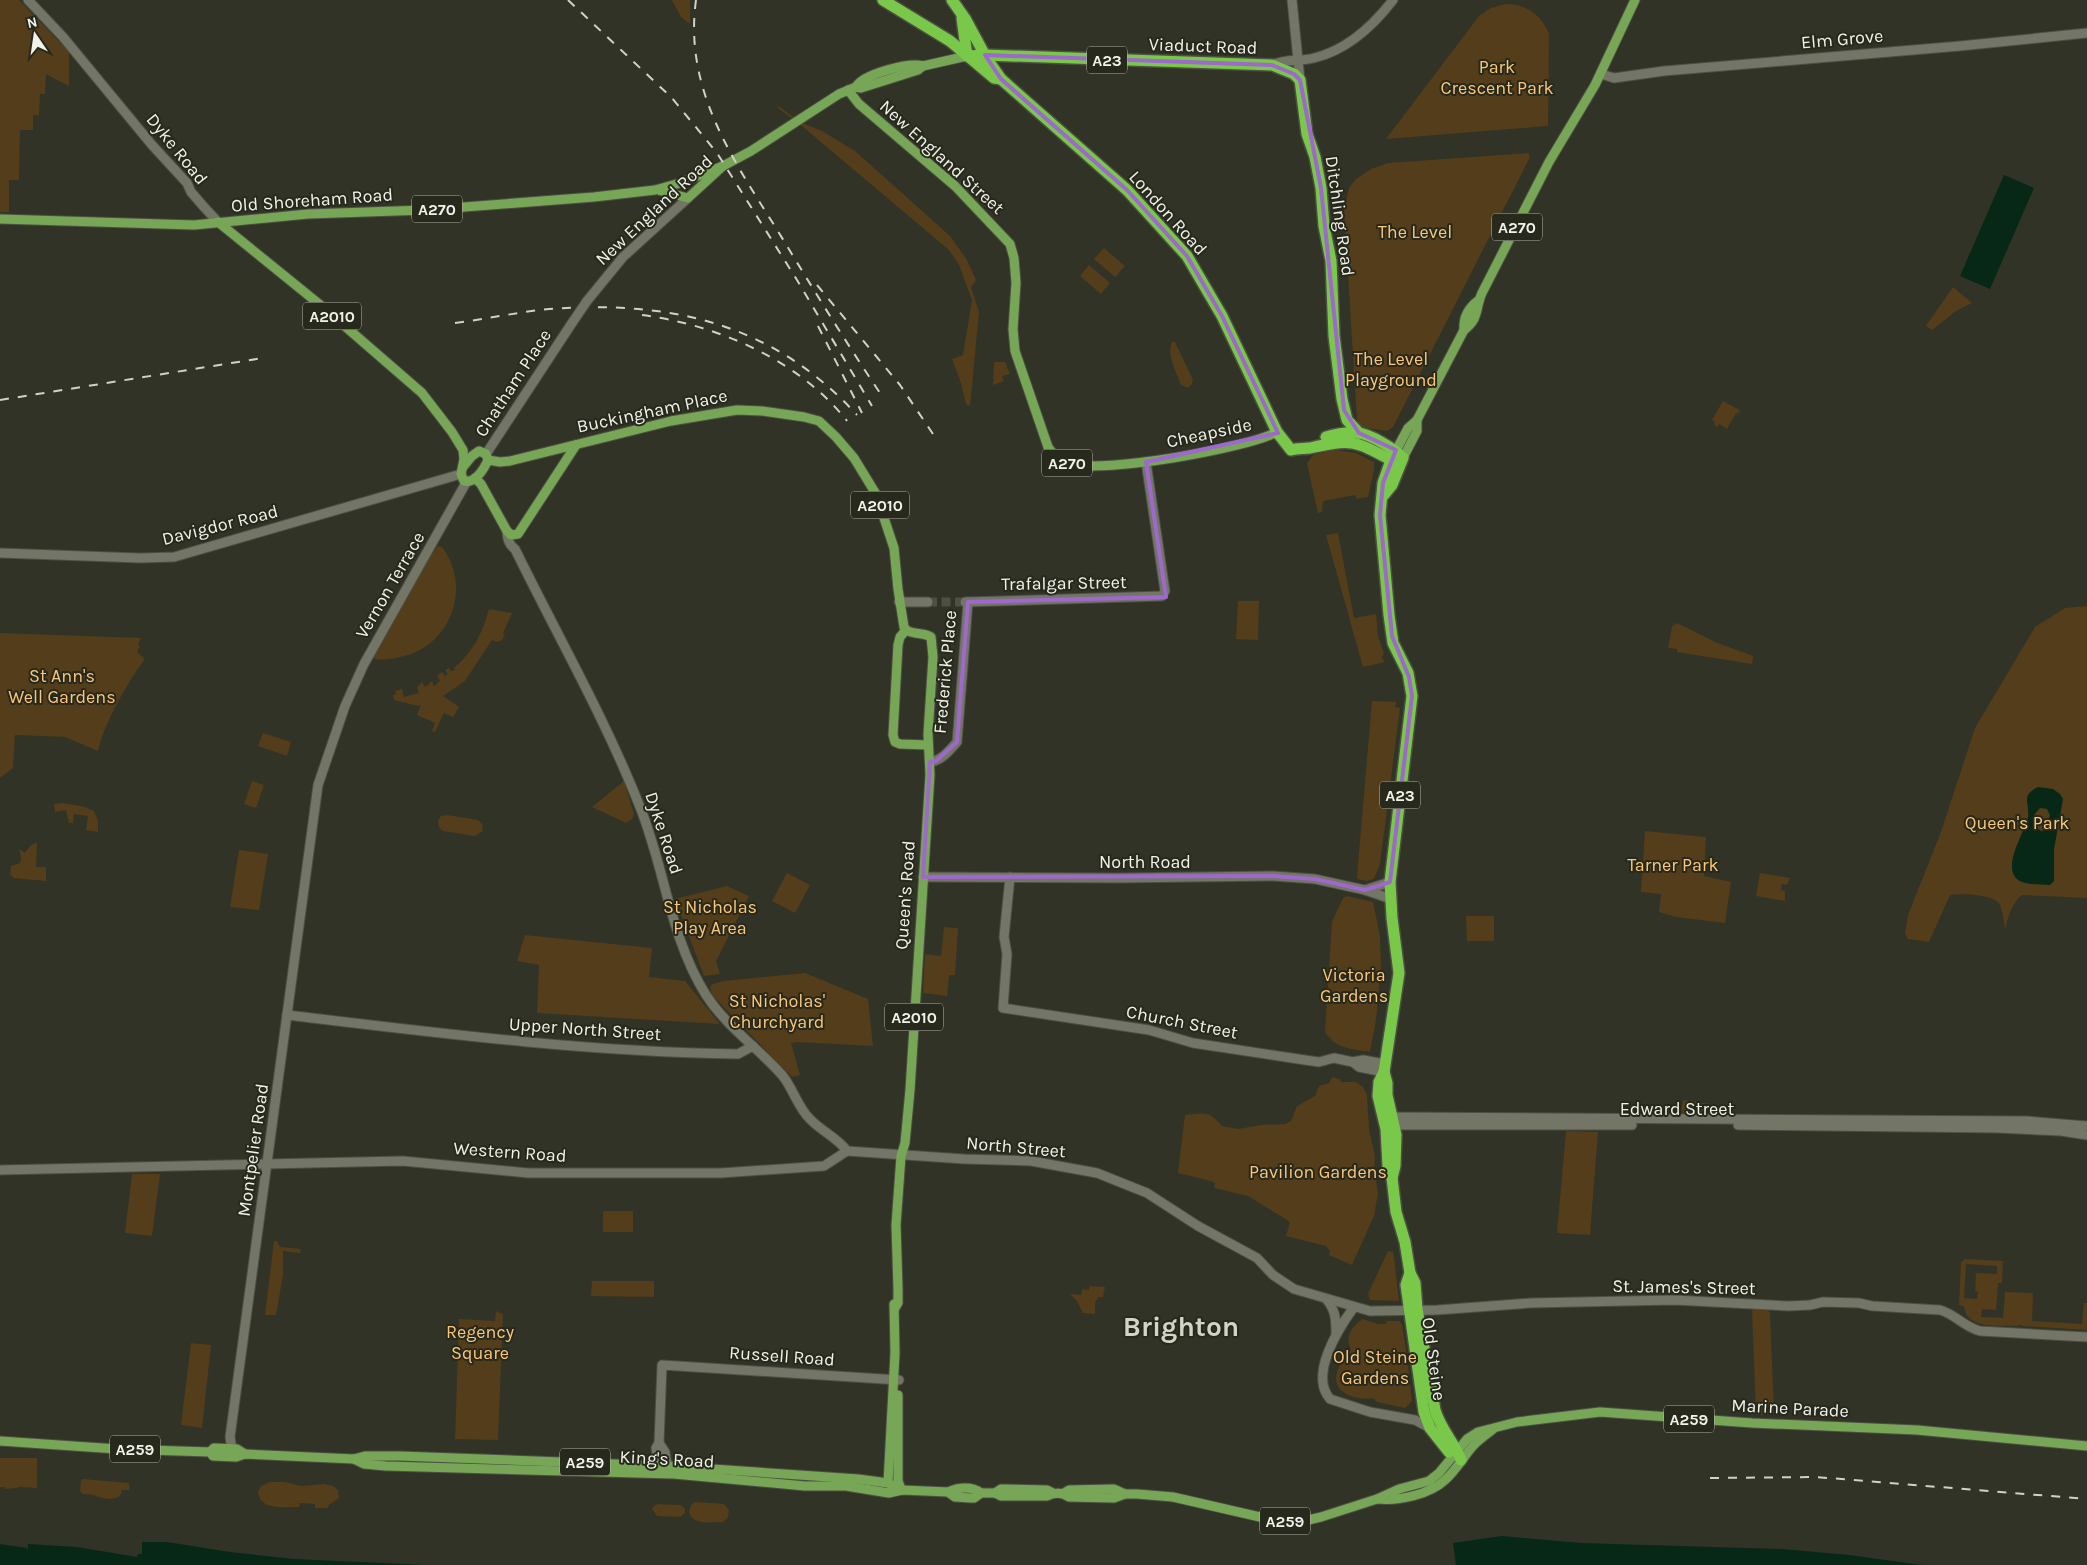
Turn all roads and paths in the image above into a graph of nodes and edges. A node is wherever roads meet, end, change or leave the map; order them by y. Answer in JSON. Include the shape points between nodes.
{"nodes":[{"id":1,"x":28,"y":0,"type":"edge"},
{"id":2,"x":883,"y":0,"type":"edge"},
{"id":3,"x":952,"y":0,"type":"edge"},
{"id":4,"x":1292,"y":0,"type":"edge"},
{"id":5,"x":1393,"y":0,"type":"edge"},
{"id":6,"x":1633,"y":3,"type":"edge"},
{"id":7,"x":962,"y":14,"type":"junction"},
{"id":8,"x":2087,"y":33,"type":"edge"},
{"id":9,"x":985,"y":54,"type":"junction"},
{"id":10,"x":967,"y":56,"type":"junction"},
{"id":11,"x":1298,"y":61,"type":"junction"},
{"id":12,"x":1272,"y":65,"type":"junction"},
{"id":13,"x":1600,"y":74,"type":"junction"},
{"id":14,"x":1001,"y":79,"type":"junction"},
{"id":15,"x":1300,"y":80,"type":"junction"},
{"id":16,"x":852,"y":89,"type":"junction"},
{"id":17,"x":723,"y":166,"type":"junction"},
{"id":18,"x":655,"y":190,"type":"junction"},
{"id":19,"x":688,"y":198,"type":"junction"},
{"id":20,"x":204,"y":207,"type":"junction"},
{"id":21,"x":0,"y":219,"type":"edge"},
{"id":22,"x":218,"y":222,"type":"junction"},
{"id":23,"x":199,"y":225,"type":"junction"},
{"id":24,"x":570,"y":326,"type":"joint"},
{"id":25,"x":1277,"y":432,"type":"junction"},
{"id":26,"x":1359,"y":433,"type":"junction"},
{"id":27,"x":576,"y":446,"type":"junction"},
{"id":28,"x":1296,"y":448,"type":"junction"},
{"id":29,"x":463,"y":450,"type":"junction"},
{"id":30,"x":560,"y":450,"type":"junction"},
{"id":31,"x":474,"y":454,"type":"junction"},
{"id":32,"x":487,"y":457,"type":"junction"},
{"id":33,"x":1398,"y":457,"type":"junction"},
{"id":34,"x":566,"y":459,"type":"junction"},
{"id":35,"x":1146,"y":462,"type":"junction"},
{"id":36,"x":466,"y":475,"type":"junction"},
{"id":37,"x":507,"y":530,"type":"junction"},
{"id":38,"x":518,"y":534,"type":"junction"},
{"id":39,"x":515,"y":549,"type":"junction"},
{"id":40,"x":0,"y":553,"type":"edge"},
{"id":41,"x":899,"y":602,"type":"junction"},
{"id":42,"x":928,"y":602,"type":"tunnel mouth"},
{"id":43,"x":966,"y":602,"type":"joint"},
{"id":44,"x":906,"y":630,"type":"junction"},
{"id":45,"x":928,"y":745,"type":"junction"},
{"id":46,"x":930,"y":762,"type":"junction"},
{"id":47,"x":308,"y":855,"type":"joint"},
{"id":48,"x":923,"y":877,"type":"junction"},
{"id":49,"x":1010,"y":877,"type":"junction"},
{"id":50,"x":1390,"y":882,"type":"junction"},
{"id":51,"x":1366,"y":890,"type":"junction"},
{"id":52,"x":1391,"y":900,"type":"junction"},
{"id":53,"x":287,"y":1015,"type":"junction"},
{"id":54,"x":752,"y":1046,"type":"junction"},
{"id":55,"x":1385,"y":1068,"type":"junction"},
{"id":56,"x":1389,"y":1121,"type":"junction"},
{"id":57,"x":1969,"y":1124,"type":"junction"},
{"id":58,"x":2087,"y":1126,"type":"edge"},
{"id":59,"x":2087,"y":1135,"type":"edge"},
{"id":60,"x":847,"y":1151,"type":"junction"},
{"id":61,"x":901,"y":1156,"type":"junction"},
{"id":62,"x":267,"y":1163,"type":"junction"},
{"id":63,"x":0,"y":1170,"type":"edge"},
{"id":64,"x":1327,"y":1300,"type":"junction"},
{"id":65,"x":1354,"y":1308,"type":"junction"},
{"id":66,"x":1413,"y":1310,"type":"junction"},
{"id":67,"x":1336,"y":1334,"type":"junction"},
{"id":68,"x":2087,"y":1337,"type":"edge"},
{"id":69,"x":896,"y":1380,"type":"junction"},
{"id":70,"x":1432,"y":1394,"type":"junction"},
{"id":71,"x":1420,"y":1416,"type":"junction"},
{"id":72,"x":0,"y":1441,"type":"edge"},
{"id":73,"x":2087,"y":1446,"type":"edge"},
{"id":74,"x":232,"y":1449,"type":"junction"},
{"id":75,"x":210,"y":1452,"type":"junction"},
{"id":76,"x":245,"y":1454,"type":"junction"},
{"id":77,"x":1457,"y":1456,"type":"junction"},
{"id":78,"x":894,"y":1458,"type":"junction"},
{"id":79,"x":664,"y":1470,"type":"junction"},
{"id":80,"x":888,"y":1483,"type":"junction"},
{"id":81,"x":902,"y":1490,"type":"junction"}],
"edges":[{"from":1,"to":20,"type":"street","name":"Dyke Road","via":[[69,43]]},
{"from":2,"to":10,"type":"highway","name":"London Road","via":[[950,41]]},
{"from":3,"to":7,"type":"highway","name":"London Road"},
{"from":4,"to":11,"type":"street","name":"Ditchling Road"},
{"from":5,"to":11,"type":"street","name":"Viaduct Road","via":[[1370,27],[1350,42],[1320,56]]},
{"from":6,"to":13,"type":"main road","number":"A270"},
{"from":7,"to":9,"type":"highway","name":"London Road"},
{"from":7,"to":10,"type":"highway"},
{"from":8,"to":13,"type":"street","name":"Elm Grove","via":[[1614,78]]},
{"from":9,"to":10,"type":"highway","number":"A23"},
{"from":9,"to":12,"type":"highway","name":"Viaduct Road","number":"A23"},
{"from":9,"to":14,"type":"highway","name":"London Road"},
{"from":10,"to":14,"type":"highway","name":"London Road","via":[[994,78]]},
{"from":10,"to":16,"type":"main road","name":"New England Road","number":"A270","via":[[923,66]]},
{"from":11,"to":12,"type":"street","name":"Viaduct Road","via":[[1287,60]]},
{"from":11,"to":15,"type":"street","name":"Ditchling Road"},
{"from":12,"to":15,"type":"highway","number":"A23"},
{"from":13,"to":33,"type":"main road","number":"A270","via":[[1549,162],[1478,300],[1471,306],[1464,321],[1464,330],[1417,420],[1417,431]]},
{"from":14,"to":25,"type":"highway","name":"London Road","via":[[1127,190],[1187,256],[1222,316]]},
{"from":15,"to":26,"type":"highway","name":"Ditchling Road","via":[[1331,261],[1334,336],[1342,399],[1347,420]]},
{"from":16,"to":17,"type":"main road","name":"New England Road","number":"A270"},
{"from":16,"to":35,"type":"main road","name":"New England Street","number":"A270","via":[[859,104],[960,190],[1002,234],[1012,250],[1016,283],[1015,351],[1050,450],[1062,462],[1082,466]]},
{"from":17,"to":18,"type":"main road","name":"Old Shoreham Road","number":"A270"},
{"from":17,"to":19,"type":"main road","name":"New England Road"},
{"from":18,"to":19,"type":"main road","name":"Old Shoreham Road","number":"A270"},
{"from":18,"to":22,"type":"main road","name":"Old Shoreham Road","number":"A270","via":[[425,210]]},
{"from":19,"to":24,"type":"street","name":"New England Road","bridge":true,"via":[[622,257]]},
{"from":20,"to":22,"type":"street","name":"Dyke Road"},
{"from":20,"to":23,"type":"street"},
{"from":21,"to":23,"type":"main road","name":"Old Shoreham Road","number":"A270"},
{"from":22,"to":23,"type":"main road","name":"Old Shoreham Road","number":"A270"},
{"from":22,"to":29,"type":"main road","name":"Dyke Road","number":"A2010","via":[[410,381]]},
{"from":24,"to":32,"type":"street","name":"Chatham Place"},
{"from":25,"to":28,"type":"highway","name":"London Road"},
{"from":25,"to":35,"type":"main road","name":"Cheapside","number":"A270","via":[[1255,440]]},
{"from":26,"to":28,"type":"highway","via":[[1336,434]]},
{"from":26,"to":33,"type":"highway"},
{"from":27,"to":30,"type":"main road","name":"Buckingham Place","number":"A2010","via":[[561,447]]},
{"from":27,"to":34,"type":"main road"},
{"from":27,"to":41,"type":"main road","name":"Buckingham Place","number":"A2010","via":[[670,421],[737,410],[762,410],[814,419],[824,424],[854,458],[876,494],[894,548]]},
{"from":28,"to":33,"type":"highway","via":[[1349,442]]},
{"from":29,"to":31,"type":"main road"},
{"from":29,"to":36,"type":"main road"},
{"from":30,"to":32,"type":"main road","name":"Buckingham Place","number":"A2010","via":[[500,462]]},
{"from":30,"to":34,"type":"main road"},
{"from":31,"to":32,"type":"main road","via":[[479,451]]},
{"from":31,"to":36,"type":"main road"},
{"from":32,"to":36,"type":"main road"},
{"from":33,"to":50,"type":"highway","number":"A23","via":[[1383,483],[1380,515],[1392,636],[1396,652],[1408,673],[1412,694]]},
{"from":34,"to":38,"type":"main road"},
{"from":35,"to":43,"type":"street","name":"Trafalgar Street","via":[[1161,558],[1163,595]]},
{"from":36,"to":37,"type":"main road","name":"Dyke Road","via":[[486,492]]},
{"from":36,"to":40,"type":"street","name":"Davigdor Road","via":[[174,557]]},
{"from":36,"to":47,"type":"street","name":"Vernon Terrace","via":[[364,664],[345,706],[318,785]]},
{"from":37,"to":38,"type":"main road","via":[[511,535]]},
{"from":37,"to":39,"type":"street","name":"Dyke Road","via":[[507,537]]},
{"from":38,"to":39,"type":"street"},
{"from":39,"to":54,"type":"street","name":"Dyke Road","via":[[582,677],[622,764],[645,821],[683,947],[701,986]]},
{"from":41,"to":42,"type":"street"},
{"from":41,"to":44,"type":"main road","number":"A2010"},
{"from":43,"to":46,"type":"street","name":"Frederick Place","via":[[957,742],[941,758]]},
{"from":44,"to":45,"type":"main road","name":"Queen's Road","number":"A2010","via":[[931,637]]},
{"from":44,"to":45,"type":"main road","via":[[898,644],[893,735],[896,742]]},
{"from":45,"to":46,"type":"main road","name":"Queen's Road","number":"A2010"},
{"from":46,"to":48,"type":"main road","name":"Queen's Road","number":"A2010"},
{"from":47,"to":53,"type":"street","name":"Montpelier Road"},
{"from":48,"to":49,"type":"street","name":"North Road"},
{"from":48,"to":61,"type":"main road","name":"Queen's Road","number":"A2010","via":[[910,1090]]},
{"from":49,"to":51,"type":"street","name":"North Road","via":[[1273,876]]},
{"from":49,"to":55,"type":"street","name":"Church Street","via":[[1004,937],[1003,1008],[1305,1060],[1319,1062],[1334,1058],[1353,1062],[1359,1067]]},
{"from":50,"to":51,"type":"street","name":"North Road"},
{"from":50,"to":52,"type":"highway","number":"A23"},
{"from":51,"to":52,"type":"street","name":"North Road"},
{"from":52,"to":55,"type":"highway","number":"A23","via":[[1399,973]]},
{"from":53,"to":54,"type":"street","name":"Upper North Street","via":[[533,1044],[738,1054]]},
{"from":53,"to":62,"type":"street","name":"Montpelier Road"},
{"from":54,"to":60,"type":"street","name":"Dyke Road","via":[[791,1086],[809,1119]]},
{"from":55,"to":56,"type":"highway","number":"A23"},
{"from":56,"to":57,"type":"street","name":"Edward Street"},
{"from":56,"to":57,"type":"street","name":"Edward Street","via":[[1492,1118],[1886,1120]]},
{"from":56,"to":66,"type":"highway","number":"A23","via":[[1396,1135],[1392,1178],[1395,1206],[1415,1283]]},
{"from":57,"to":58,"type":"street","via":[[2027,1121]]},
{"from":57,"to":59,"type":"street"},
{"from":60,"to":61,"type":"street","name":"North Street"},
{"from":60,"to":62,"type":"street","name":"Western Road","via":[[824,1166],[720,1173],[528,1173],[403,1162]]},
{"from":61,"to":64,"type":"street","name":"North Street","via":[[1031,1161],[1109,1177],[1138,1188],[1257,1258],[1273,1275],[1294,1289]]},
{"from":61,"to":69,"type":"main road","number":"A2010","via":[[892,1277]]},
{"from":62,"to":63,"type":"street","name":"Western Road"},
{"from":62,"to":74,"type":"street","name":"Montpelier Road","via":[[230,1437]]},
{"from":64,"to":65,"type":"street","name":"North Street"},
{"from":64,"to":67,"type":"street","via":[[1334,1311]]},
{"from":65,"to":66,"type":"street","name":"Old Steine"},
{"from":65,"to":67,"type":"street","name":"Old Steine"},
{"from":66,"to":68,"type":"street","name":"St. James's Street","via":[[1674,1300],[1788,1306],[1823,1302],[1859,1303],[1940,1310],[1980,1331]]},
{"from":66,"to":70,"type":"highway","name":"Old Steine","number":"A23"},
{"from":66,"to":71,"type":"highway","name":"Old Steine","number":"A23"},
{"from":67,"to":71,"type":"street","name":"Old Steine","via":[[1322,1378],[1325,1393],[1330,1399],[1364,1411]]},
{"from":69,"to":78,"type":"main road","number":"A2010"},
{"from":69,"to":79,"type":"street","name":"Russell Road","via":[[662,1365],[659,1443],[656,1448]]},
{"from":70,"to":71,"type":"street","name":"Old Steine"},
{"from":70,"to":77,"type":"highway","name":"Old Steine","number":"A23","via":[[1440,1425]]},
{"from":71,"to":77,"type":"highway","name":"Old Steine","number":"A23"},
{"from":72,"to":75,"type":"main road","name":"King's Road","number":"A259"},
{"from":73,"to":77,"type":"main road","name":"Marine Parade","number":"A259","via":[[1916,1430],[1752,1424],[1610,1412],[1561,1415],[1478,1432],[1467,1439]]},
{"from":74,"to":75,"type":"main road","name":"King's Road","number":"A259","via":[[214,1448]]},
{"from":74,"to":76,"type":"main road","name":"King's Road","number":"A259"},
{"from":75,"to":76,"type":"main road","name":"King's Road","number":"A259","via":[[213,1456]]},
{"from":76,"to":79,"type":"main road","name":"King's Road","number":"A259","via":[[354,1459],[400,1456]]},
{"from":77,"to":81,"type":"main road","name":"King's Road","number":"A259","via":[[1429,1481],[1300,1522],[1260,1517],[1174,1497],[1125,1494],[1114,1489],[1069,1490],[1064,1493],[1001,1489],[995,1493],[981,1493],[975,1488],[955,1488],[948,1492]]},
{"from":78,"to":80,"type":"main road"},
{"from":78,"to":81,"type":"main road"},
{"from":79,"to":80,"type":"main road","name":"King's Road","number":"A259","via":[[858,1478]]},
{"from":79,"to":81,"type":"main road","name":"King's Road","number":"A259","via":[[806,1486],[846,1486],[889,1493]]},
{"from":80,"to":81,"type":"main road","name":"King's Road"}]}
